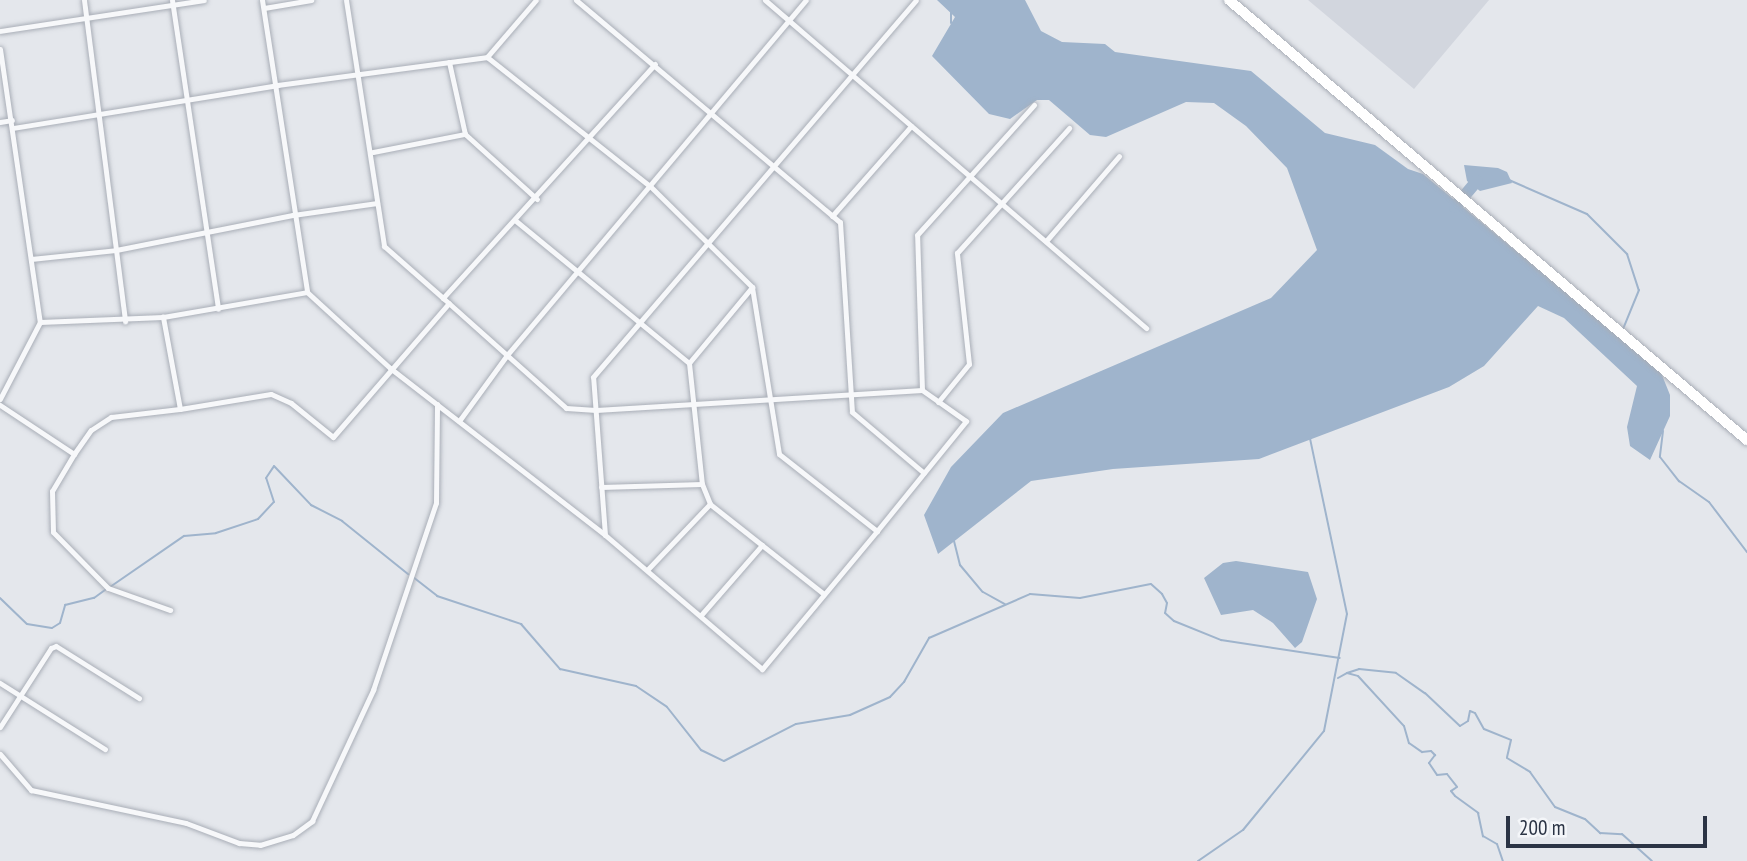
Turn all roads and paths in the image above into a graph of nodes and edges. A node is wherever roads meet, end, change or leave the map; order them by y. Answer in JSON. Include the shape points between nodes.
{"nodes":[{"id":1,"x":84,"y":0,"type":"edge"},
{"id":2,"x":204,"y":0,"type":"edge"},
{"id":3,"x":262,"y":0,"type":"edge"},
{"id":4,"x":311,"y":0,"type":"edge"},
{"id":5,"x":346,"y":0,"type":"edge"},
{"id":6,"x":536,"y":0,"type":"edge"},
{"id":7,"x":576,"y":0,"type":"edge"},
{"id":8,"x":765,"y":0,"type":"edge"},
{"id":9,"x":806,"y":0,"type":"edge"},
{"id":10,"x":916,"y":0,"type":"edge"},
{"id":11,"x":1229,"y":0,"type":"edge"},
{"id":12,"x":172,"y":2,"type":"edge"},
{"id":13,"x":264,"y":8,"type":"junction"},
{"id":14,"x":87,"y":18,"type":"junction"},
{"id":15,"x":789,"y":20,"type":"junction"},
{"id":16,"x":0,"y":31,"type":"edge"},
{"id":17,"x":0,"y":49,"type":"edge"},
{"id":18,"x":487,"y":57,"type":"junction"},
{"id":19,"x":449,"y":62,"type":"junction"},
{"id":20,"x":655,"y":64,"type":"junction"},
{"id":21,"x":358,"y":74,"type":"junction"},
{"id":22,"x":854,"y":76,"type":"junction"},
{"id":23,"x":278,"y":85,"type":"junction"},
{"id":24,"x":187,"y":100,"type":"junction"},
{"id":25,"x":1034,"y":105,"type":"dead end"},
{"id":26,"x":99,"y":114,"type":"junction"},
{"id":27,"x":710,"y":114,"type":"junction"},
{"id":28,"x":12,"y":120,"type":"junction"},
{"id":29,"x":0,"y":122,"type":"edge"},
{"id":30,"x":911,"y":126,"type":"junction"},
{"id":31,"x":13,"y":128,"type":"junction"},
{"id":32,"x":1069,"y":128,"type":"dead end"},
{"id":33,"x":465,"y":134,"type":"junction"},
{"id":34,"x":589,"y":138,"type":"junction"},
{"id":35,"x":373,"y":152,"type":"junction"},
{"id":36,"x":1119,"y":156,"type":"dead end"},
{"id":37,"x":774,"y":168,"type":"junction"},
{"id":38,"x":969,"y":176,"type":"junction"},
{"id":39,"x":650,"y":186,"type":"junction"},
{"id":40,"x":537,"y":199,"type":"junction"},
{"id":41,"x":377,"y":203,"type":"junction"},
{"id":42,"x":1001,"y":203,"type":"junction"},
{"id":43,"x":293,"y":215,"type":"junction"},
{"id":44,"x":832,"y":216,"type":"junction"},
{"id":45,"x":516,"y":221,"type":"junction"},
{"id":46,"x":207,"y":234,"type":"junction"},
{"id":47,"x":709,"y":240,"type":"junction"},
{"id":48,"x":1046,"y":242,"type":"junction"},
{"id":49,"x":116,"y":250,"type":"junction"},
{"id":50,"x":31,"y":259,"type":"junction"},
{"id":51,"x":577,"y":273,"type":"junction"},
{"id":52,"x":752,"y":287,"type":"junction"},
{"id":53,"x":307,"y":292,"type":"junction"},
{"id":54,"x":443,"y":298,"type":"junction"},
{"id":55,"x":449,"y":303,"type":"junction"},
{"id":56,"x":218,"y":309,"type":"junction"},
{"id":57,"x":163,"y":317,"type":"junction"},
{"id":58,"x":125,"y":321,"type":"junction"},
{"id":59,"x":40,"y":322,"type":"junction"},
{"id":60,"x":639,"y":325,"type":"junction"},
{"id":61,"x":1146,"y":328,"type":"dead end"},
{"id":62,"x":507,"y":355,"type":"junction"},
{"id":63,"x":689,"y":363,"type":"junction"},
{"id":64,"x":390,"y":368,"type":"junction"},
{"id":65,"x":922,"y":390,"type":"junction"},
{"id":66,"x":850,"y":394,"type":"junction"},
{"id":67,"x":0,"y":399,"type":"edge"},
{"id":68,"x":767,"y":399,"type":"junction"},
{"id":69,"x":939,"y":402,"type":"junction"},
{"id":70,"x":437,"y":404,"type":"junction"},
{"id":71,"x":695,"y":404,"type":"junction"},
{"id":72,"x":0,"y":405,"type":"edge"},
{"id":73,"x":180,"y":409,"type":"junction"},
{"id":74,"x":596,"y":410,"type":"junction"},
{"id":75,"x":459,"y":421,"type":"junction"},
{"id":76,"x":1747,"y":440,"type":"edge"},
{"id":77,"x":74,"y":454,"type":"junction"},
{"id":78,"x":924,"y":473,"type":"junction"},
{"id":79,"x":702,"y":484,"type":"junction"},
{"id":80,"x":601,"y":486,"type":"junction"},
{"id":81,"x":710,"y":503,"type":"junction"},
{"id":82,"x":877,"y":531,"type":"junction"},
{"id":83,"x":605,"y":535,"type":"junction"},
{"id":84,"x":762,"y":545,"type":"junction"},
{"id":85,"x":648,"y":569,"type":"junction"},
{"id":86,"x":824,"y":593,"type":"junction"},
{"id":87,"x":170,"y":610,"type":"dead end"},
{"id":88,"x":701,"y":615,"type":"junction"},
{"id":89,"x":0,"y":682,"type":"edge"},
{"id":90,"x":20,"y":695,"type":"junction"},
{"id":91,"x":139,"y":698,"type":"dead end"},
{"id":92,"x":0,"y":727,"type":"edge"},
{"id":93,"x":104,"y":749,"type":"dead end"},
{"id":94,"x":0,"y":754,"type":"edge"}],
"edges":[{"from":1,"to":14,"type":"street"},
{"from":2,"to":12,"type":"street"},
{"from":3,"to":13,"type":"street"},
{"from":4,"to":13,"type":"street"},
{"from":5,"to":21,"type":"street"},
{"from":6,"to":18,"type":"street"},
{"from":7,"to":20,"type":"street"},
{"from":8,"to":15,"type":"street"},
{"from":9,"to":15,"type":"street"},
{"from":10,"to":22,"type":"street"},
{"from":11,"to":76,"type":"highway"},
{"from":12,"to":14,"type":"street"},
{"from":12,"to":24,"type":"street"},
{"from":13,"to":23,"type":"street"},
{"from":14,"to":16,"type":"street"},
{"from":14,"to":26,"type":"street"},
{"from":15,"to":22,"type":"street"},
{"from":15,"to":27,"type":"street"},
{"from":17,"to":28,"type":"street"},
{"from":18,"to":19,"type":"street"},
{"from":18,"to":34,"type":"street"},
{"from":19,"to":21,"type":"street"},
{"from":19,"to":33,"type":"street"},
{"from":20,"to":27,"type":"street"},
{"from":20,"to":34,"type":"street"},
{"from":21,"to":23,"type":"street"},
{"from":21,"to":35,"type":"street"},
{"from":22,"to":30,"type":"street"},
{"from":22,"to":37,"type":"street"},
{"from":23,"to":24,"type":"street"},
{"from":23,"to":43,"type":"street"},
{"from":24,"to":26,"type":"street"},
{"from":24,"to":46,"type":"street"},
{"from":25,"to":38,"type":"street"},
{"from":26,"to":31,"type":"street"},
{"from":26,"to":49,"type":"street"},
{"from":27,"to":37,"type":"street"},
{"from":27,"to":39,"type":"street"},
{"from":28,"to":29,"type":"street"},
{"from":28,"to":31,"type":"street"},
{"from":30,"to":38,"type":"street"},
{"from":30,"to":44,"type":"street"},
{"from":31,"to":50,"type":"street"},
{"from":32,"to":42,"type":"street"},
{"from":33,"to":35,"type":"street"},
{"from":33,"to":40,"type":"street"},
{"from":34,"to":39,"type":"street"},
{"from":34,"to":40,"type":"street"},
{"from":35,"to":41,"type":"street"},
{"from":36,"to":48,"type":"street"},
{"from":37,"to":44,"type":"street"},
{"from":37,"to":47,"type":"street"},
{"from":38,"to":42,"type":"street"},
{"from":38,"to":65,"type":"street","via":[[917,235]]},
{"from":39,"to":47,"type":"street"},
{"from":39,"to":51,"type":"street"},
{"from":40,"to":45,"type":"street"},
{"from":41,"to":43,"type":"street"},
{"from":41,"to":54,"type":"street","via":[[384,246]]},
{"from":42,"to":48,"type":"street"},
{"from":42,"to":69,"type":"street","via":[[957,253],[969,365]]},
{"from":43,"to":46,"type":"street"},
{"from":43,"to":53,"type":"street"},
{"from":44,"to":66,"type":"street","via":[[840,222]]},
{"from":45,"to":51,"type":"street"},
{"from":45,"to":54,"type":"street"},
{"from":46,"to":49,"type":"street"},
{"from":46,"to":56,"type":"street"},
{"from":47,"to":52,"type":"street"},
{"from":47,"to":60,"type":"street"},
{"from":48,"to":61,"type":"street"},
{"from":49,"to":50,"type":"street"},
{"from":49,"to":58,"type":"street"},
{"from":50,"to":59,"type":"street"},
{"from":51,"to":60,"type":"street"},
{"from":51,"to":62,"type":"street"},
{"from":52,"to":63,"type":"street"},
{"from":52,"to":68,"type":"street"},
{"from":53,"to":56,"type":"street"},
{"from":53,"to":64,"type":"street"},
{"from":54,"to":55,"type":"street"},
{"from":55,"to":62,"type":"street"},
{"from":55,"to":64,"type":"street"},
{"from":56,"to":57,"type":"street"},
{"from":57,"to":58,"type":"street"},
{"from":57,"to":73,"type":"street"},
{"from":58,"to":59,"type":"street"},
{"from":59,"to":67,"type":"street"},
{"from":60,"to":63,"type":"street"},
{"from":60,"to":74,"type":"street","via":[[593,377]]},
{"from":62,"to":74,"type":"street","via":[[566,408]]},
{"from":62,"to":75,"type":"street"},
{"from":63,"to":71,"type":"street"},
{"from":64,"to":70,"type":"street"},
{"from":64,"to":73,"type":"street","via":[[333,437],[291,403],[271,394]]},
{"from":65,"to":66,"type":"street"},
{"from":65,"to":69,"type":"street"},
{"from":66,"to":68,"type":"street"},
{"from":66,"to":78,"type":"street","via":[[852,412]]},
{"from":68,"to":71,"type":"street"},
{"from":68,"to":82,"type":"street","via":[[779,454]]},
{"from":69,"to":78,"type":"street","via":[[965,421]]},
{"from":70,"to":75,"type":"street"},
{"from":70,"to":94,"type":"street","via":[[436,503],[373,690],[312,821],[293,835],[260,845],[239,843],[186,823],[31,790]]},
{"from":71,"to":74,"type":"street"},
{"from":71,"to":79,"type":"street"},
{"from":72,"to":77,"type":"street"},
{"from":73,"to":77,"type":"street","via":[[111,417],[91,430]]},
{"from":74,"to":80,"type":"street"},
{"from":75,"to":83,"type":"street"},
{"from":77,"to":87,"type":"street","via":[[52,491],[53,532],[108,588]]},
{"from":78,"to":82,"type":"street"},
{"from":79,"to":80,"type":"street"},
{"from":79,"to":81,"type":"street"},
{"from":80,"to":83,"type":"street"},
{"from":81,"to":84,"type":"street"},
{"from":81,"to":85,"type":"street"},
{"from":82,"to":86,"type":"street"},
{"from":83,"to":85,"type":"street"},
{"from":84,"to":86,"type":"street"},
{"from":84,"to":88,"type":"street"},
{"from":85,"to":88,"type":"street"},
{"from":86,"to":88,"type":"street","via":[[762,669]]},
{"from":89,"to":90,"type":"street"},
{"from":90,"to":91,"type":"street","via":[[56,646]]},
{"from":90,"to":92,"type":"street"},
{"from":90,"to":93,"type":"street"}]}
